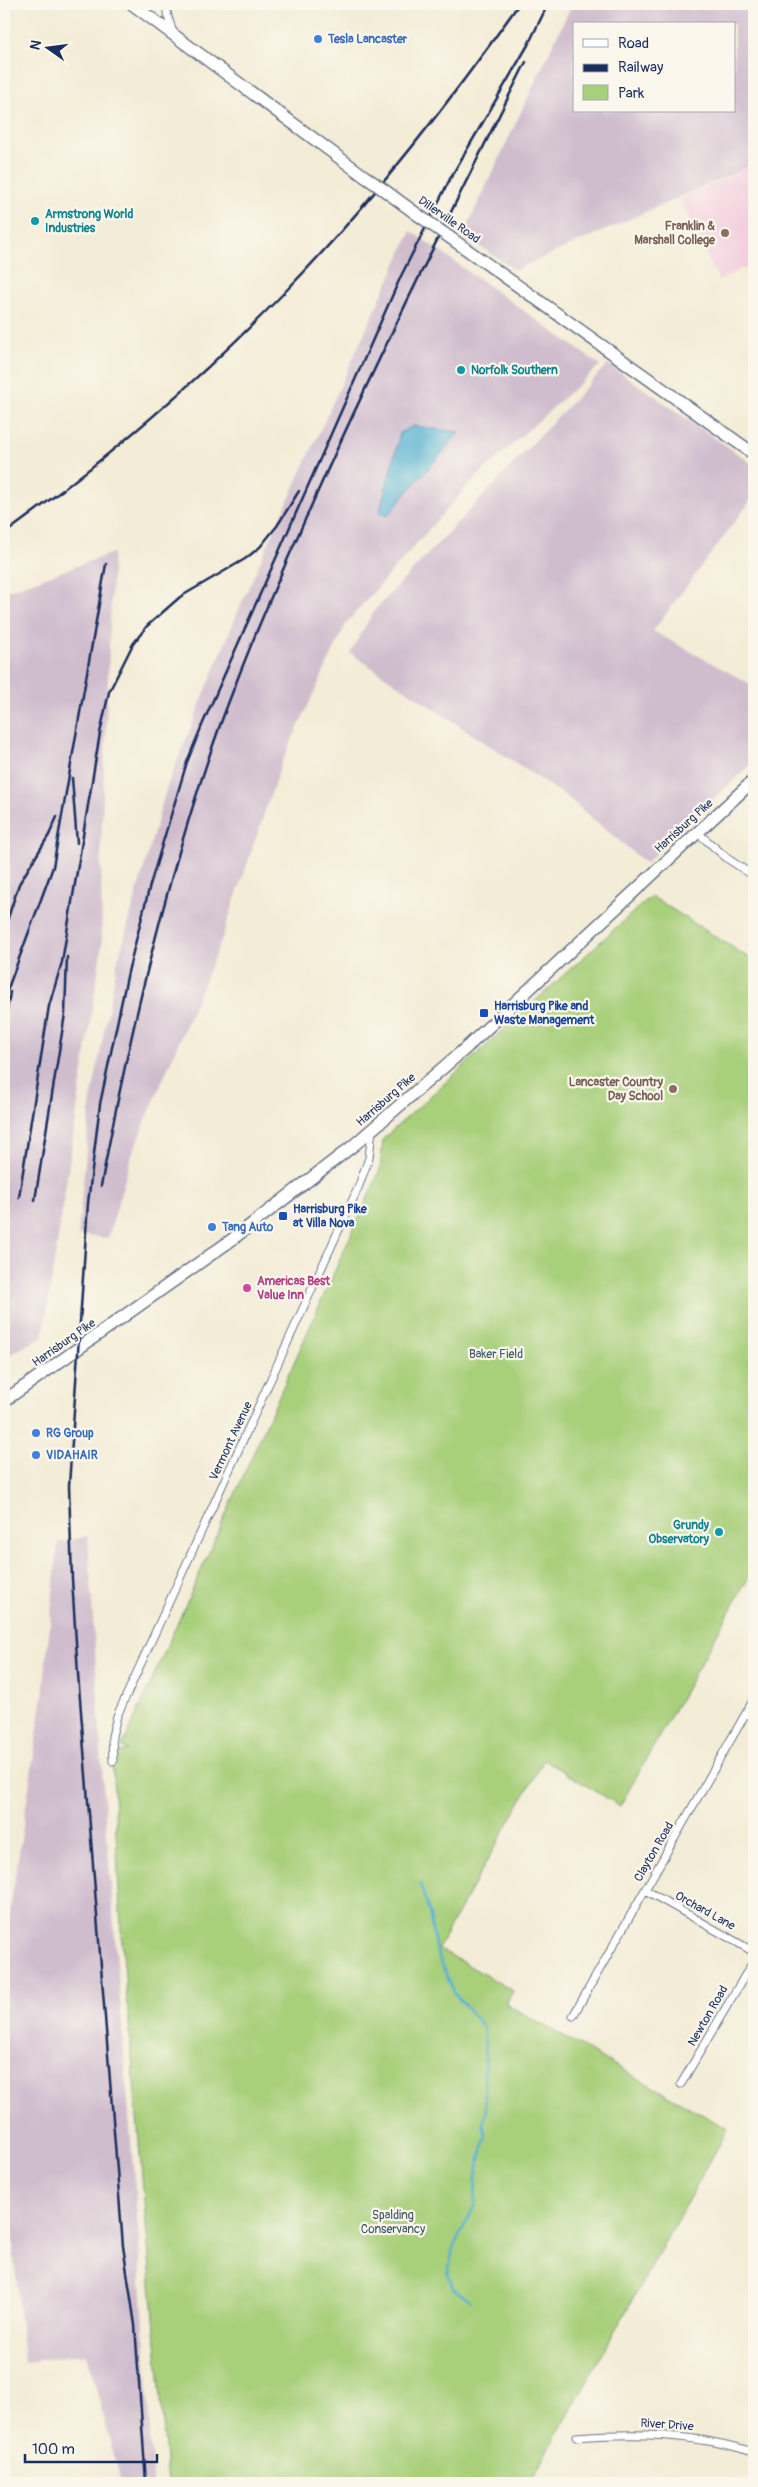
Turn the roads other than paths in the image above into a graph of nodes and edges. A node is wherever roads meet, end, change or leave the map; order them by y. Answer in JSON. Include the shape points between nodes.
{"nodes":[{"id":1,"x":132,"y":4,"type":"edge"},
{"id":2,"x":168,"y":4,"type":"edge"},
{"id":3,"x":175,"y":36,"type":"junction"},
{"id":4,"x":754,"y":454,"type":"edge"},
{"id":5,"x":754,"y":780,"type":"edge"},
{"id":6,"x":698,"y":832,"type":"junction"},
{"id":7,"x":754,"y":876,"type":"edge"},
{"id":8,"x":372,"y":1130,"type":"junction"},
{"id":9,"x":4,"y":1402,"type":"edge"},
{"id":10,"x":754,"y":1699,"type":"edge"},
{"id":11,"x":113,"y":1761,"type":"dead end"},
{"id":12,"x":645,"y":1890,"type":"junction"},
{"id":13,"x":754,"y":1952,"type":"edge"},
{"id":14,"x":754,"y":1960,"type":"edge"},
{"id":15,"x":573,"y":2016,"type":"dead end"},
{"id":16,"x":681,"y":2084,"type":"dead end"},
{"id":17,"x":576,"y":2436,"type":"dead end"},
{"id":18,"x":754,"y":2452,"type":"edge"}],
"edges":[{"from":1,"to":3,"type":"main road","name":"Dillerville Road"},
{"from":2,"to":3,"type":"street","via":[[168,20]]},
{"from":3,"to":4,"type":"main road","name":"Dillerville Road","bridge":true,"via":[[418,215]]},
{"from":5,"to":6,"type":"main road","name":"Harrisburg Pike"},
{"from":6,"to":7,"type":"street","via":[[728,859]]},
{"from":6,"to":8,"type":"main road","name":"Harrisburg Pike","via":[[467,1047]]},
{"from":8,"to":9,"type":"main road","name":"Harrisburg Pike","via":[[230,1241]]},
{"from":8,"to":11,"type":"street","name":"Vermont Avenue","via":[[371,1152],[358,1188],[117,1716],[112,1736]]},
{"from":10,"to":12,"type":"street","name":"Clayton Road"},
{"from":12,"to":13,"type":"street","name":"Orchard Lane"},
{"from":12,"to":15,"type":"street","name":"Clayton Road"},
{"from":14,"to":16,"type":"street","name":"Newton Road"},
{"from":17,"to":18,"type":"street","name":"River Drive","via":[[669,2435],[718,2442]]}]}
